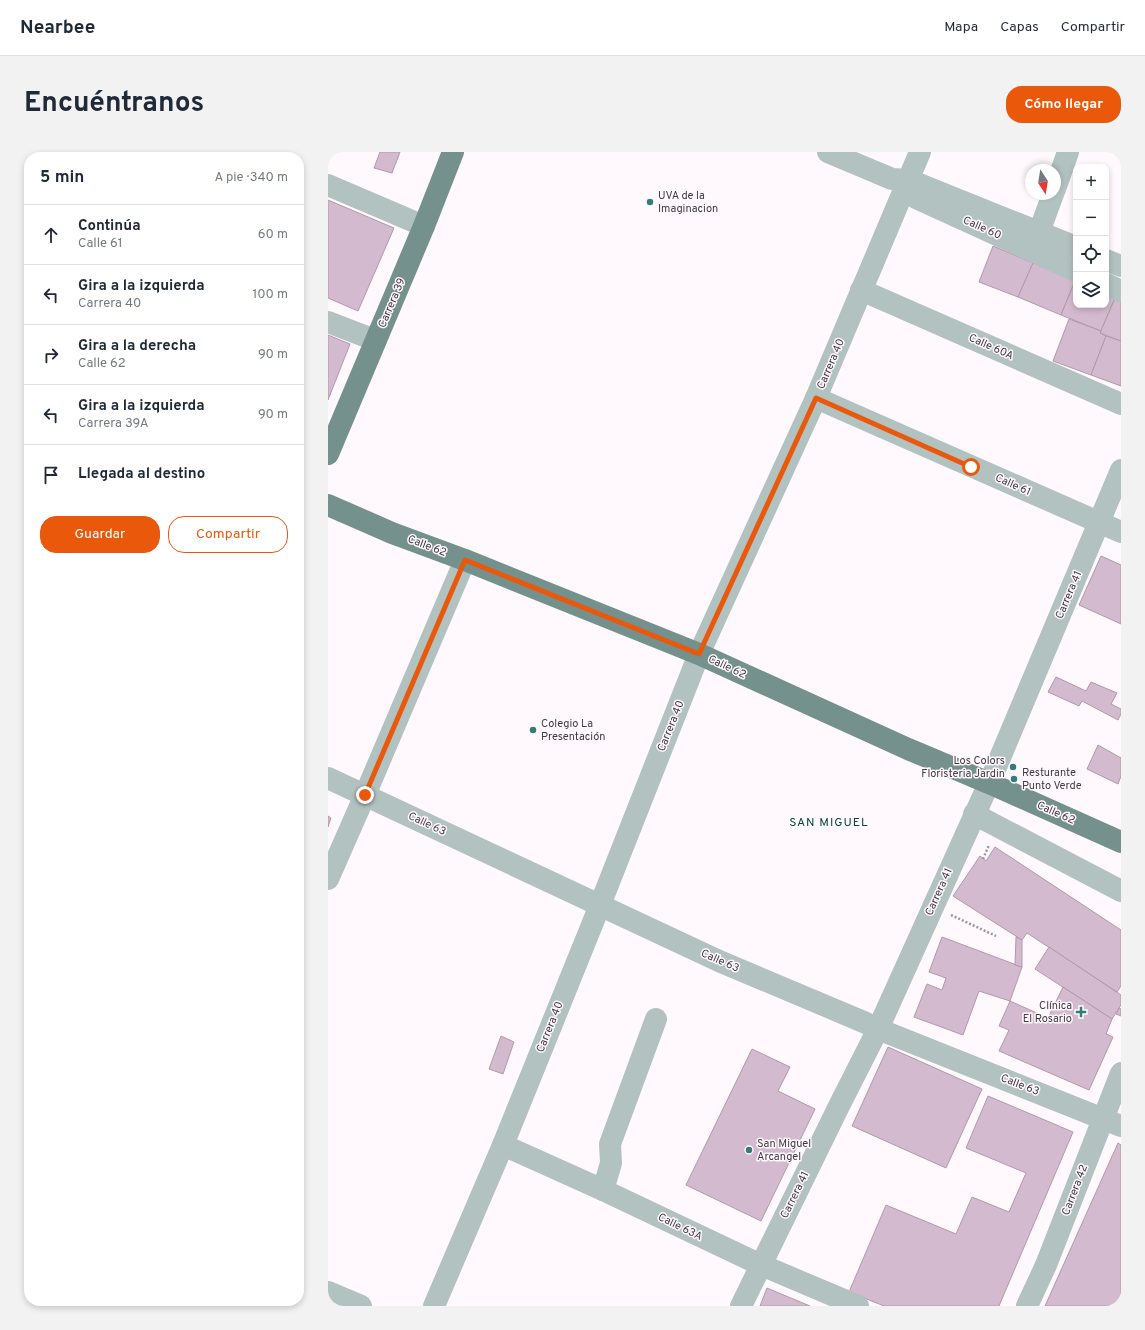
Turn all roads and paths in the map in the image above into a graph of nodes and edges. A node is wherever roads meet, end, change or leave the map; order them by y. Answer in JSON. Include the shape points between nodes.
{"nodes":[{"id":1,"x":453,"y":152,"type":"edge"},
{"id":2,"x":828,"y":152,"type":"edge"},
{"id":3,"x":920,"y":152,"type":"edge"},
{"id":4,"x":1068,"y":152,"type":"edge"},
{"id":5,"x":1061,"y":172,"type":"edge"},
{"id":6,"x":902,"y":184,"type":"junction"},
{"id":7,"x":328,"y":185,"type":"edge"},
{"id":8,"x":1051,"y":200,"type":"edge"},
{"id":9,"x":424,"y":226,"type":"junction"},
{"id":10,"x":1036,"y":242,"type":"junction"},
{"id":11,"x":1073,"y":247,"type":"edge"},
{"id":12,"x":1109,"y":261,"type":"edge"},
{"id":13,"x":1121,"y":266,"type":"edge"},
{"id":14,"x":1073,"y":269,"type":"edge"},
{"id":15,"x":1109,"y":285,"type":"edge"},
{"id":16,"x":861,"y":290,"type":"junction"},
{"id":17,"x":1121,"y":291,"type":"edge"},
{"id":18,"x":328,"y":322,"type":"edge"},
{"id":19,"x":376,"y":340,"type":"junction"},
{"id":20,"x":816,"y":398,"type":"junction"},
{"id":21,"x":1121,"y":404,"type":"edge"},
{"id":22,"x":328,"y":454,"type":"edge"},
{"id":23,"x":1121,"y":470,"type":"edge"},
{"id":24,"x":328,"y":505,"type":"edge"},
{"id":25,"x":1100,"y":523,"type":"junction"},
{"id":26,"x":1121,"y":532,"type":"edge"},
{"id":27,"x":465,"y":560,"type":"junction"},
{"id":28,"x":699,"y":654,"type":"junction"},
{"id":29,"x":328,"y":778,"type":"edge"},
{"id":30,"x":989,"y":783,"type":"junction"},
{"id":31,"x":365,"y":795,"type":"junction"},
{"id":32,"x":974,"y":814,"type":"junction"},
{"id":33,"x":1121,"y":842,"type":"edge"},
{"id":34,"x":328,"y":879,"type":"edge"},
{"id":35,"x":1121,"y":891,"type":"edge"},
{"id":36,"x":600,"y":905,"type":"junction"},
{"id":37,"x":950,"y":914,"type":"dead end"},
{"id":38,"x":996,"y":936,"type":"dead end"},
{"id":39,"x":656,"y":1019,"type":"dead end"},
{"id":40,"x":878,"y":1029,"type":"junction"},
{"id":41,"x":1121,"y":1073,"type":"edge"},
{"id":42,"x":1112,"y":1122,"type":"edge"},
{"id":43,"x":503,"y":1145,"type":"junction"},
{"id":44,"x":603,"y":1190,"type":"junction"},
{"id":45,"x":761,"y":1266,"type":"junction"},
{"id":46,"x":328,"y":1292,"type":"edge"},
{"id":47,"x":361,"y":1306,"type":"edge"},
{"id":48,"x":434,"y":1306,"type":"edge"},
{"id":49,"x":741,"y":1306,"type":"edge"},
{"id":50,"x":858,"y":1306,"type":"edge"},
{"id":51,"x":1027,"y":1306,"type":"edge"}],
"edges":[{"from":1,"to":9,"type":"main road","name":"Carrera 39"},
{"from":2,"to":6,"type":"street","name":"Calle 60"},
{"from":3,"to":6,"type":"street","name":"Carrera 40"},
{"from":4,"to":5,"type":"street"},
{"from":6,"to":10,"type":"street","name":"Calle 60"},
{"from":6,"to":16,"type":"street","name":"Carrera 40"},
{"from":7,"to":9,"type":"street"},
{"from":8,"to":10,"type":"street"},
{"from":9,"to":19,"type":"main road","name":"Carrera 39"},
{"from":10,"to":11,"type":"street","name":"Calle 60"},
{"from":10,"to":14,"type":"street","name":"Calle 60"},
{"from":12,"to":13,"type":"street"},
{"from":15,"to":17,"type":"street"},
{"from":16,"to":20,"type":"street","name":"Carrera 40"},
{"from":16,"to":21,"type":"street","name":"Calle 60A"},
{"from":18,"to":19,"type":"street"},
{"from":19,"to":22,"type":"main road","name":"Carrera 39"},
{"from":20,"to":25,"type":"street","name":"Calle 61"},
{"from":20,"to":28,"type":"street","name":"Carrera 40"},
{"from":23,"to":25,"type":"street","name":"Carrera 41"},
{"from":24,"to":27,"type":"main road","name":"Calle 62","via":[[392,533]]},
{"from":25,"to":26,"type":"street","name":"Calle 61"},
{"from":25,"to":30,"type":"street","name":"Carrera 41"},
{"from":27,"to":28,"type":"main road","name":"Calle 62"},
{"from":27,"to":31,"type":"street"},
{"from":28,"to":30,"type":"main road","name":"Calle 62"},
{"from":28,"to":36,"type":"street","name":"Carrera 40"},
{"from":29,"to":31,"type":"street","name":"Calle 63"},
{"from":30,"to":32,"type":"street","name":"Carrera 41"},
{"from":30,"to":33,"type":"main road","name":"Calle 62"},
{"from":31,"to":34,"type":"street"},
{"from":31,"to":36,"type":"street","name":"Calle 63"},
{"from":32,"to":35,"type":"street"},
{"from":32,"to":40,"type":"street","name":"Carrera 41"},
{"from":36,"to":40,"type":"street","name":"Calle 63","via":[[719,961]]},
{"from":36,"to":43,"type":"street","name":"Carrera 40"},
{"from":37,"to":38,"type":"path"},
{"from":39,"to":44,"type":"street","via":[[610,1144],[611,1163]]},
{"from":40,"to":42,"type":"street","name":"Calle 63"},
{"from":40,"to":45,"type":"street","name":"Carrera 41"},
{"from":41,"to":42,"type":"street","name":"Carrera 42"},
{"from":42,"to":51,"type":"street","name":"Carrera 42"},
{"from":43,"to":44,"type":"street","name":"Calle 63A"},
{"from":43,"to":48,"type":"street","name":"Carrera 40"},
{"from":44,"to":45,"type":"street","name":"Calle 63A"},
{"from":45,"to":49,"type":"street","name":"Carrera 41"},
{"from":45,"to":50,"type":"street","name":"Calle 63A"},
{"from":46,"to":47,"type":"street"}]}
